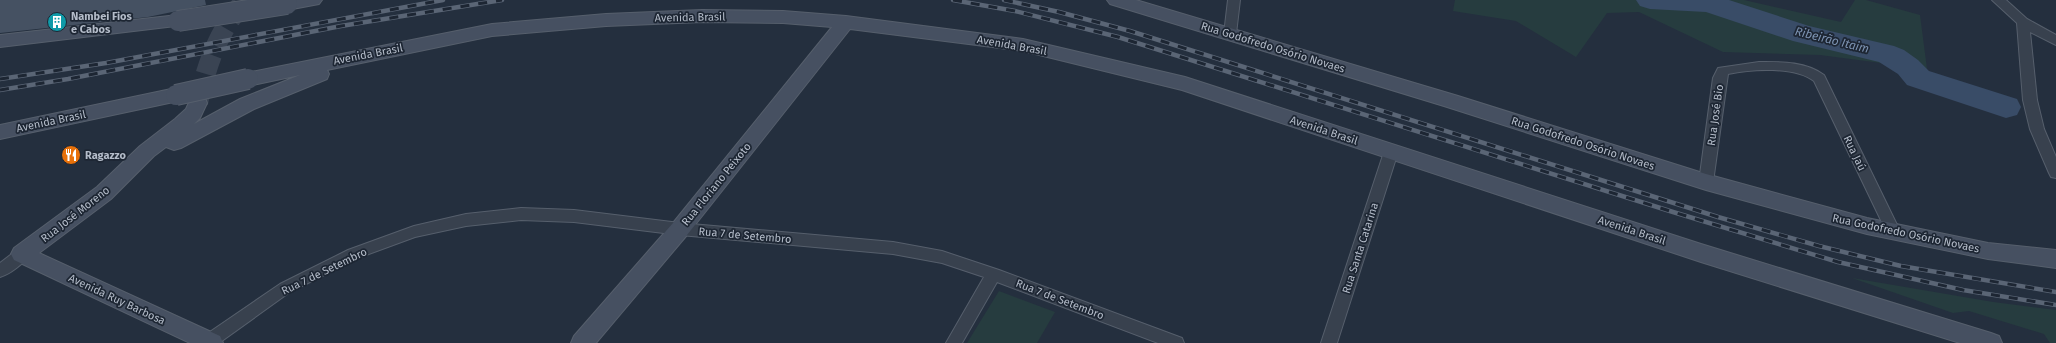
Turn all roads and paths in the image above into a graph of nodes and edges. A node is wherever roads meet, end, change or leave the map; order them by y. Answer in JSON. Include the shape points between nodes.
{"nodes":[{"id":1,"x":313,"y":0,"type":"edge"},
{"id":2,"x":1116,"y":0,"type":"edge"},
{"id":3,"x":1234,"y":0,"type":"edge"},
{"id":4,"x":1998,"y":0,"type":"edge"},
{"id":5,"x":846,"y":22,"type":"junction"},
{"id":6,"x":2023,"y":22,"type":"junction"},
{"id":7,"x":1230,"y":34,"type":"junction"},
{"id":8,"x":0,"y":41,"type":"edge"},
{"id":9,"x":2056,"y":41,"type":"edge"},
{"id":10,"x":372,"y":53,"type":"junction"},
{"id":11,"x":1816,"y":74,"type":"joint"},
{"id":12,"x":198,"y":103,"type":"tunnel mouth"},
{"id":13,"x":0,"y":132,"type":"edge"},
{"id":14,"x":1391,"y":152,"type":"junction"},
{"id":15,"x":2056,"y":173,"type":"edge"},
{"id":16,"x":1706,"y":182,"type":"junction"},
{"id":17,"x":104,"y":193,"type":"junction"},
{"id":18,"x":680,"y":229,"type":"junction"},
{"id":19,"x":1893,"y":231,"type":"junction"},
{"id":20,"x":22,"y":254,"type":"junction"},
{"id":21,"x":2056,"y":259,"type":"edge"},
{"id":22,"x":0,"y":271,"type":"edge"},
{"id":23,"x":994,"y":274,"type":"junction"},
{"id":24,"x":209,"y":342,"type":"edge"},
{"id":25,"x":582,"y":343,"type":"edge"},
{"id":26,"x":954,"y":343,"type":"edge"},
{"id":27,"x":1176,"y":343,"type":"edge"},
{"id":28,"x":1329,"y":343,"type":"edge"},
{"id":29,"x":1991,"y":343,"type":"edge"}],
"edges":[{"from":1,"to":8,"type":"main road","bridge":true,"via":[[178,21]]},
{"from":2,"to":7,"type":"main road","name":"Rua Godofredo Osório Novaes"},
{"from":3,"to":7,"type":"street"},
{"from":4,"to":6,"type":"street"},
{"from":5,"to":10,"type":"main road","name":"Avenida Brasil","via":[[783,17],[702,16],[606,20],[492,30]]},
{"from":5,"to":14,"type":"main road","name":"Avenida Brasil","via":[[1023,45],[1185,84]]},
{"from":5,"to":18,"type":"main road","name":"Rua Floriano Peixoto"},
{"from":6,"to":9,"type":"street"},
{"from":6,"to":15,"type":"street","via":[[2030,100],[2037,129]]},
{"from":7,"to":16,"type":"main road","name":"Rua Godofredo Osório Novaes"},
{"from":10,"to":13,"type":"main road","name":"Avenida Brasil","bridge":true},
{"from":10,"to":17,"type":"main road","via":[[267,95],[179,139]]},
{"from":11,"to":16,"type":"street","name":"Rua José Bio","via":[[1800,68],[1744,66],[1723,71]]},
{"from":11,"to":19,"type":"street","name":"Rua Jaú"},
{"from":12,"to":17,"type":"main road","name":"Rua José Moreno","via":[[193,113],[182,124],[147,151]]},
{"from":14,"to":28,"type":"street","name":"Rua Santa Catarina"},
{"from":14,"to":29,"type":"main road","name":"Avenida Brasil"},
{"from":16,"to":19,"type":"main road","name":"Rua Godofredo Osório Novaes","via":[[1866,226]]},
{"from":17,"to":20,"type":"main road","name":"Rua José Moreno"},
{"from":18,"to":23,"type":"street","name":"Rua 7 de Setembro","via":[[892,248],[942,258]]},
{"from":18,"to":24,"type":"street","name":"Rua 7 de Setembro","via":[[574,216],[521,214],[466,220],[414,232],[354,254],[285,288]]},
{"from":18,"to":25,"type":"main road","name":"Rua Floriano Peixoto"},
{"from":19,"to":21,"type":"main road","name":"Rua Godofredo Osório Novaes","via":[[1988,250]]},
{"from":20,"to":22,"type":"street","name":"Rua José Moreno"},
{"from":20,"to":24,"type":"main road","name":"Avenida Ruy Barbosa"},
{"from":23,"to":26,"type":"street"},
{"from":23,"to":27,"type":"street","name":"Rua 7 de Setembro"}]}
